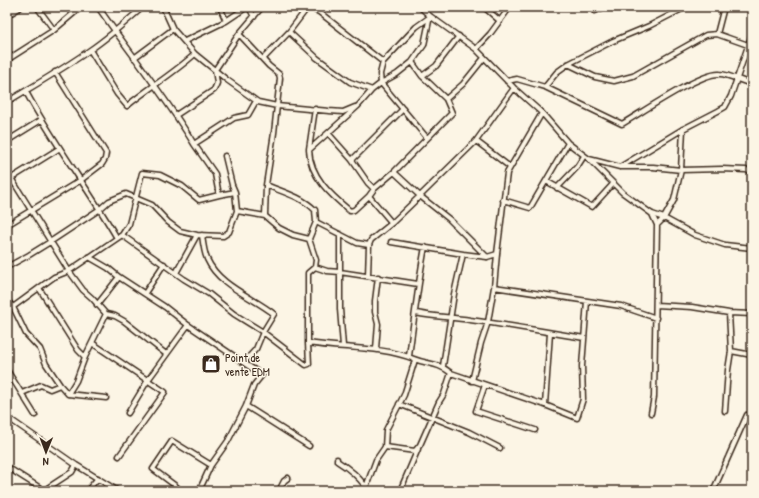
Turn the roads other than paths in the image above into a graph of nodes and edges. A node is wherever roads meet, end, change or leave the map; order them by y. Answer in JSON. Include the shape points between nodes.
{"nodes":[{"id":1,"x":20,"y":7,"type":"edge"},
{"id":2,"x":37,"y":7,"type":"edge"},
{"id":3,"x":80,"y":7,"type":"edge"},
{"id":4,"x":98,"y":7,"type":"edge"},
{"id":5,"x":143,"y":7,"type":"edge"},
{"id":6,"x":163,"y":7,"type":"edge"},
{"id":7,"x":220,"y":7,"type":"edge"},
{"id":8,"x":248,"y":7,"type":"edge"},
{"id":9,"x":262,"y":7,"type":"edge"},
{"id":10,"x":309,"y":7,"type":"edge"},
{"id":11,"x":420,"y":7,"type":"edge"},
{"id":12,"x":484,"y":7,"type":"edge"},
{"id":13,"x":510,"y":7,"type":"edge"},
{"id":14,"x":590,"y":7,"type":"edge"},
{"id":15,"x":604,"y":7,"type":"edge"},
{"id":16,"x":686,"y":7,"type":"edge"},
{"id":17,"x":724,"y":7,"type":"edge"},
{"id":18,"x":7,"y":14,"type":"edge"},
{"id":19,"x":430,"y":16,"type":"junction"},
{"id":20,"x":254,"y":17,"type":"junction"},
{"id":21,"x":226,"y":21,"type":"junction"},
{"id":22,"x":500,"y":21,"type":"junction"},
{"id":23,"x":54,"y":30,"type":"junction"},
{"id":24,"x":173,"y":30,"type":"junction"},
{"id":25,"x":115,"y":32,"type":"junction"},
{"id":26,"x":289,"y":32,"type":"junction"},
{"id":27,"x":239,"y":34,"type":"junction"},
{"id":28,"x":717,"y":34,"type":"junction"},
{"id":29,"x":752,"y":34,"type":"edge"},
{"id":30,"x":459,"y":36,"type":"junction"},
{"id":31,"x":185,"y":41,"type":"junction"},
{"id":32,"x":748,"y":45,"type":"junction"},
{"id":33,"x":476,"y":49,"type":"junction"},
{"id":34,"x":90,"y":50,"type":"junction"},
{"id":35,"x":195,"y":54,"type":"junction"},
{"id":36,"x":134,"y":58,"type":"junction"},
{"id":37,"x":484,"y":58,"type":"junction"},
{"id":38,"x":263,"y":59,"type":"junction"},
{"id":39,"x":7,"y":60,"type":"edge"},
{"id":40,"x":383,"y":62,"type":"junction"},
{"id":41,"x":412,"y":62,"type":"junction"},
{"id":42,"x":568,"y":64,"type":"junction"},
{"id":43,"x":215,"y":70,"type":"junction"},
{"id":44,"x":55,"y":72,"type":"junction"},
{"id":45,"x":422,"y":76,"type":"junction"},
{"id":46,"x":737,"y":80,"type":"junction"},
{"id":47,"x":507,"y":81,"type":"junction"},
{"id":48,"x":381,"y":83,"type":"junction"},
{"id":49,"x":752,"y":84,"type":"edge"},
{"id":50,"x":153,"y":85,"type":"junction"},
{"id":51,"x":545,"y":86,"type":"junction"},
{"id":52,"x":514,"y":88,"type":"junction"},
{"id":53,"x":372,"y":90,"type":"junction"},
{"id":54,"x":26,"y":92,"type":"junction"},
{"id":55,"x":446,"y":99,"type":"junction"},
{"id":56,"x":7,"y":101,"type":"edge"},
{"id":57,"x":256,"y":101,"type":"junction"},
{"id":58,"x":278,"y":106,"type":"junction"},
{"id":59,"x":358,"y":106,"type":"junction"},
{"id":60,"x":315,"y":109,"type":"junction"},
{"id":61,"x":403,"y":109,"type":"junction"},
{"id":62,"x":542,"y":114,"type":"junction"},
{"id":63,"x":176,"y":115,"type":"junction"},
{"id":64,"x":41,"y":120,"type":"junction"},
{"id":65,"x":683,"y":129,"type":"junction"},
{"id":66,"x":328,"y":133,"type":"junction"},
{"id":67,"x":427,"y":138,"type":"junction"},
{"id":68,"x":7,"y":141,"type":"edge"},
{"id":69,"x":476,"y":141,"type":"junction"},
{"id":70,"x":568,"y":143,"type":"junction"},
{"id":71,"x":194,"y":144,"type":"junction"},
{"id":72,"x":60,"y":148,"type":"junction"},
{"id":73,"x":309,"y":150,"type":"junction"},
{"id":74,"x":225,"y":156,"type":"dead end"},
{"id":75,"x":584,"y":156,"type":"junction"},
{"id":76,"x":589,"y":159,"type":"junction"},
{"id":77,"x":352,"y":160,"type":"junction"},
{"id":78,"x":510,"y":167,"type":"junction"},
{"id":79,"x":620,"y":167,"type":"junction"},
{"id":80,"x":681,"y":170,"type":"junction"},
{"id":81,"x":394,"y":172,"type":"junction"},
{"id":82,"x":752,"y":172,"type":"edge"},
{"id":83,"x":9,"y":179,"type":"edge"},
{"id":84,"x":81,"y":180,"type":"junction"},
{"id":85,"x":546,"y":181,"type":"junction"},
{"id":86,"x":613,"y":184,"type":"junction"},
{"id":87,"x":266,"y":185,"type":"junction"},
{"id":88,"x":557,"y":188,"type":"junction"},
{"id":89,"x":374,"y":189,"type":"junction"},
{"id":90,"x":235,"y":192,"type":"junction"},
{"id":91,"x":219,"y":195,"type":"junction"},
{"id":92,"x":369,"y":196,"type":"junction"},
{"id":93,"x":420,"y":196,"type":"junction"},
{"id":94,"x":135,"y":198,"type":"junction"},
{"id":95,"x":503,"y":200,"type":"junction"},
{"id":96,"x":100,"y":209,"type":"junction"},
{"id":97,"x":31,"y":210,"type":"junction"},
{"id":98,"x":237,"y":211,"type":"junction"},
{"id":99,"x":652,"y":214,"type":"junction"},
{"id":100,"x":265,"y":216,"type":"junction"},
{"id":101,"x":664,"y":218,"type":"junction"},
{"id":102,"x":316,"y":222,"type":"junction"},
{"id":103,"x":392,"y":223,"type":"junction"},
{"id":104,"x":7,"y":225,"type":"edge"},
{"id":105,"x":657,"y":225,"type":"junction"},
{"id":106,"x":340,"y":234,"type":"junction"},
{"id":107,"x":122,"y":235,"type":"junction"},
{"id":108,"x":199,"y":235,"type":"junction"},
{"id":109,"x":117,"y":238,"type":"junction"},
{"id":110,"x":309,"y":239,"type":"junction"},
{"id":111,"x":50,"y":242,"type":"junction"},
{"id":112,"x":390,"y":242,"type":"dead end"},
{"id":113,"x":369,"y":245,"type":"junction"},
{"id":114,"x":425,"y":247,"type":"junction"},
{"id":115,"x":752,"y":248,"type":"edge"},
{"id":116,"x":463,"y":254,"type":"junction"},
{"id":117,"x":497,"y":254,"type":"junction"},
{"id":118,"x":89,"y":256,"type":"junction"},
{"id":119,"x":487,"y":257,"type":"junction"},
{"id":120,"x":164,"y":264,"type":"junction"},
{"id":121,"x":7,"y":267,"type":"edge"},
{"id":122,"x":315,"y":267,"type":"junction"},
{"id":123,"x":69,"y":271,"type":"junction"},
{"id":124,"x":340,"y":272,"type":"junction"},
{"id":125,"x":176,"y":274,"type":"junction"},
{"id":126,"x":368,"y":276,"type":"junction"},
{"id":127,"x":119,"y":277,"type":"junction"},
{"id":128,"x":378,"y":277,"type":"junction"},
{"id":129,"x":418,"y":284,"type":"junction"},
{"id":130,"x":494,"y":287,"type":"junction"},
{"id":131,"x":39,"y":288,"type":"junction"},
{"id":132,"x":145,"y":293,"type":"junction"},
{"id":133,"x":7,"y":300,"type":"edge"},
{"id":134,"x":587,"y":301,"type":"junction"},
{"id":135,"x":97,"y":304,"type":"junction"},
{"id":136,"x":656,"y":305,"type":"junction"},
{"id":137,"x":13,"y":307,"type":"junction"},
{"id":138,"x":416,"y":313,"type":"junction"},
{"id":139,"x":729,"y":313,"type":"junction"},
{"id":140,"x":106,"y":314,"type":"junction"},
{"id":141,"x":752,"y":314,"type":"edge"},
{"id":142,"x":452,"y":317,"type":"junction"},
{"id":143,"x":656,"y":318,"type":"junction"},
{"id":144,"x":488,"y":322,"type":"junction"},
{"id":145,"x":188,"y":325,"type":"junction"},
{"id":146,"x":264,"y":332,"type":"junction"},
{"id":147,"x":550,"y":333,"type":"junction"},
{"id":148,"x":584,"y":338,"type":"junction"},
{"id":149,"x":308,"y":343,"type":"junction"},
{"id":150,"x":92,"y":344,"type":"junction"},
{"id":151,"x":343,"y":346,"type":"junction"},
{"id":152,"x":376,"y":349,"type":"junction"},
{"id":153,"x":731,"y":351,"type":"junction"},
{"id":154,"x":166,"y":354,"type":"junction"},
{"id":155,"x":752,"y":355,"type":"edge"},
{"id":156,"x":409,"y":356,"type":"junction"},
{"id":157,"x":86,"y":357,"type":"junction"},
{"id":158,"x":415,"y":360,"type":"junction"},
{"id":159,"x":244,"y":362,"type":"junction"},
{"id":160,"x":443,"y":366,"type":"junction"},
{"id":161,"x":7,"y":370,"type":"edge"},
{"id":162,"x":452,"y":373,"type":"junction"},
{"id":163,"x":148,"y":380,"type":"junction"},
{"id":164,"x":472,"y":381,"type":"junction"},
{"id":165,"x":485,"y":385,"type":"junction"},
{"id":166,"x":60,"y":386,"type":"junction"},
{"id":167,"x":22,"y":393,"type":"junction"},
{"id":168,"x":68,"y":394,"type":"junction"},
{"id":169,"x":106,"y":398,"type":"dead end"},
{"id":170,"x":399,"y":404,"type":"junction"},
{"id":171,"x":545,"y":405,"type":"junction"},
{"id":172,"x":246,"y":406,"type":"junction"},
{"id":173,"x":725,"y":411,"type":"dead end"},
{"id":174,"x":128,"y":413,"type":"dead end"},
{"id":175,"x":652,"y":413,"type":"dead end"},
{"id":176,"x":35,"y":415,"type":"dead end"},
{"id":177,"x":747,"y":415,"type":"dead end"},
{"id":178,"x":7,"y":417,"type":"edge"},
{"id":179,"x":433,"y":418,"type":"junction"},
{"id":180,"x":535,"y":430,"type":"dead end"},
{"id":181,"x":420,"y":445,"type":"junction"},
{"id":182,"x":309,"y":446,"type":"dead end"},
{"id":183,"x":385,"y":447,"type":"junction"},
{"id":184,"x":500,"y":448,"type":"dead end"},
{"id":185,"x":119,"y":456,"type":"dead end"},
{"id":186,"x":337,"y":459,"type":"dead end"},
{"id":187,"x":76,"y":465,"type":"junction"},
{"id":188,"x":211,"y":465,"type":"junction"},
{"id":189,"x":7,"y":467,"type":"edge"},
{"id":190,"x":98,"y":478,"type":"junction"},
{"id":191,"x":288,"y":478,"type":"dead end"},
{"id":192,"x":752,"y":487,"type":"edge"},
{"id":193,"x":365,"y":489,"type":"edge"},
{"id":194,"x":714,"y":489,"type":"dead end"},
{"id":195,"x":44,"y":491,"type":"edge"},
{"id":196,"x":87,"y":491,"type":"edge"},
{"id":197,"x":118,"y":491,"type":"edge"},
{"id":198,"x":176,"y":491,"type":"edge"},
{"id":199,"x":199,"y":491,"type":"edge"},
{"id":200,"x":279,"y":491,"type":"edge"},
{"id":201,"x":400,"y":491,"type":"edge"},
{"id":202,"x":750,"y":491,"type":"edge"}],
"edges":[{"from":1,"to":18,"type":"main road"},
{"from":2,"to":23,"type":"street"},
{"from":3,"to":23,"type":"street"},
{"from":4,"to":25,"type":"street"},
{"from":5,"to":25,"type":"street"},
{"from":6,"to":24,"type":"street"},
{"from":7,"to":21,"type":"street"},
{"from":8,"to":20,"type":"street"},
{"from":8,"to":21,"type":"street"},
{"from":9,"to":20,"type":"street"},
{"from":10,"to":26,"type":"street"},
{"from":10,"to":40,"type":"street"},
{"from":11,"to":19,"type":"street"},
{"from":12,"to":22,"type":"street"},
{"from":13,"to":22,"type":"street"},
{"from":14,"to":15,"type":"street","via":[[594,11]]},
{"from":16,"to":42,"type":"street"},
{"from":17,"to":28,"type":"street"},
{"from":19,"to":30,"type":"street"},
{"from":19,"to":40,"type":"street"},
{"from":19,"to":41,"type":"street","via":[[424,45]]},
{"from":20,"to":27,"type":"street"},
{"from":21,"to":31,"type":"street"},
{"from":22,"to":33,"type":"street"},
{"from":23,"to":39,"type":"street"},
{"from":24,"to":31,"type":"street"},
{"from":24,"to":36,"type":"street"},
{"from":25,"to":34,"type":"street"},
{"from":25,"to":36,"type":"street"},
{"from":26,"to":38,"type":"street"},
{"from":26,"to":53,"type":"street","via":[[317,58],[350,82]]},
{"from":27,"to":38,"type":"street"},
{"from":27,"to":43,"type":"street"},
{"from":28,"to":32,"type":"street"},
{"from":28,"to":42,"type":"street","via":[[706,35],[633,76],[614,81],[596,77]]},
{"from":29,"to":32,"type":"street"},
{"from":30,"to":33,"type":"street"},
{"from":30,"to":45,"type":"street","via":[[436,66]]},
{"from":31,"to":35,"type":"street"},
{"from":32,"to":46,"type":"street"},
{"from":33,"to":37,"type":"street"},
{"from":34,"to":44,"type":"street"},
{"from":34,"to":50,"type":"street","via":[[127,106]]},
{"from":35,"to":43,"type":"street"},
{"from":35,"to":50,"type":"street"},
{"from":36,"to":50,"type":"street"},
{"from":37,"to":47,"type":"street"},
{"from":37,"to":55,"type":"street","via":[[463,84]]},
{"from":38,"to":58,"type":"street","via":[[279,74]]},
{"from":40,"to":48,"type":"street"},
{"from":41,"to":45,"type":"street"},
{"from":41,"to":48,"type":"street"},
{"from":42,"to":51,"type":"street"},
{"from":43,"to":57,"type":"street"},
{"from":43,"to":63,"type":"street","via":[[217,83],[214,90]]},
{"from":44,"to":54,"type":"street"},
{"from":44,"to":84,"type":"street","via":[[106,153],[102,164]]},
{"from":45,"to":55,"type":"street"},
{"from":46,"to":49,"type":"street"},
{"from":46,"to":51,"type":"street","via":[[720,74],[703,78],[622,124]]},
{"from":46,"to":65,"type":"street","via":[[725,107]]},
{"from":47,"to":51,"type":"street","via":[[517,79]]},
{"from":47,"to":52,"type":"street"},
{"from":48,"to":53,"type":"street"},
{"from":48,"to":61,"type":"street"},
{"from":50,"to":63,"type":"street"},
{"from":52,"to":62,"type":"street"},
{"from":52,"to":69,"type":"street"},
{"from":53,"to":59,"type":"street"},
{"from":54,"to":56,"type":"street"},
{"from":54,"to":64,"type":"street"},
{"from":55,"to":67,"type":"street","via":[[452,113]]},
{"from":57,"to":58,"type":"street"},
{"from":57,"to":71,"type":"street","via":[[248,115],[234,118]]},
{"from":58,"to":60,"type":"street"},
{"from":58,"to":87,"type":"street"},
{"from":59,"to":60,"type":"street","via":[[343,112]]},
{"from":59,"to":66,"type":"street"},
{"from":60,"to":73,"type":"street"},
{"from":61,"to":67,"type":"street"},
{"from":61,"to":77,"type":"street"},
{"from":62,"to":70,"type":"street"},
{"from":62,"to":78,"type":"street"},
{"from":63,"to":71,"type":"street"},
{"from":64,"to":68,"type":"street"},
{"from":64,"to":72,"type":"street"},
{"from":65,"to":79,"type":"street"},
{"from":65,"to":80,"type":"street"},
{"from":66,"to":73,"type":"street"},
{"from":66,"to":77,"type":"street"},
{"from":67,"to":81,"type":"street"},
{"from":69,"to":78,"type":"street"},
{"from":69,"to":93,"type":"street"},
{"from":70,"to":75,"type":"street"},
{"from":70,"to":85,"type":"street"},
{"from":71,"to":91,"type":"street","via":[[215,174]]},
{"from":72,"to":83,"type":"street"},
{"from":72,"to":84,"type":"street"},
{"from":73,"to":92,"type":"street","via":[[311,164],[322,185],[350,210],[354,210]]},
{"from":74,"to":90,"type":"street"},
{"from":75,"to":76,"type":"street"},
{"from":75,"to":88,"type":"street","via":[[578,167]]},
{"from":76,"to":79,"type":"street"},
{"from":76,"to":86,"type":"street"},
{"from":77,"to":89,"type":"street"},
{"from":78,"to":95,"type":"street"},
{"from":79,"to":80,"type":"street"},
{"from":80,"to":82,"type":"street","via":[[722,169]]},
{"from":80,"to":101,"type":"street","via":[[674,200]]},
{"from":81,"to":89,"type":"street"},
{"from":81,"to":93,"type":"street"},
{"from":83,"to":97,"type":"street"},
{"from":84,"to":96,"type":"street"},
{"from":84,"to":97,"type":"street"},
{"from":85,"to":88,"type":"street"},
{"from":85,"to":95,"type":"street","via":[[530,208]]},
{"from":86,"to":88,"type":"street","via":[[592,207]]},
{"from":86,"to":99,"type":"street"},
{"from":87,"to":100,"type":"street"},
{"from":87,"to":102,"type":"street","via":[[310,206],[315,210]]},
{"from":89,"to":92,"type":"street"},
{"from":90,"to":91,"type":"street"},
{"from":90,"to":98,"type":"street"},
{"from":91,"to":94,"type":"street","via":[[199,200],[182,186],[160,175],[142,172]]},
{"from":92,"to":103,"type":"street"},
{"from":93,"to":103,"type":"street"},
{"from":93,"to":119,"type":"street","via":[[449,219]]},
{"from":94,"to":96,"type":"street","via":[[126,194],[109,201]]},
{"from":94,"to":107,"type":"street","via":[[130,224]]},
{"from":94,"to":108,"type":"street","via":[[152,205],[180,231]]},
{"from":95,"to":117,"type":"street"},
{"from":96,"to":109,"type":"street"},
{"from":96,"to":111,"type":"street"},
{"from":97,"to":104,"type":"street"},
{"from":97,"to":111,"type":"street"},
{"from":98,"to":100,"type":"street"},
{"from":98,"to":108,"type":"street","via":[[229,232],[223,236]]},
{"from":99,"to":101,"type":"street"},
{"from":99,"to":105,"type":"street"},
{"from":100,"to":110,"type":"street","via":[[279,228]]},
{"from":101,"to":105,"type":"street"},
{"from":101,"to":115,"type":"street","via":[[695,235],[725,245]]},
{"from":102,"to":106,"type":"street"},
{"from":102,"to":110,"type":"street"},
{"from":103,"to":113,"type":"street","via":[[371,240]]},
{"from":105,"to":136,"type":"street"},
{"from":106,"to":113,"type":"street","via":[[357,244]]},
{"from":106,"to":124,"type":"street"},
{"from":107,"to":109,"type":"street"},
{"from":107,"to":120,"type":"street"},
{"from":108,"to":125,"type":"street"},
{"from":108,"to":146,"type":"street","via":[[207,259],[218,275],[243,295],[274,314]]},
{"from":109,"to":118,"type":"street"},
{"from":110,"to":122,"type":"street","via":[[316,260]]},
{"from":111,"to":121,"type":"street"},
{"from":111,"to":123,"type":"street"},
{"from":112,"to":114,"type":"street"},
{"from":113,"to":126,"type":"street"},
{"from":114,"to":116,"type":"street"},
{"from":114,"to":129,"type":"street"},
{"from":116,"to":119,"type":"street"},
{"from":116,"to":142,"type":"street"},
{"from":117,"to":119,"type":"street"},
{"from":117,"to":130,"type":"street"},
{"from":118,"to":123,"type":"street"},
{"from":118,"to":127,"type":"street"},
{"from":120,"to":125,"type":"street"},
{"from":120,"to":132,"type":"street"},
{"from":122,"to":124,"type":"street","via":[[319,270]]},
{"from":122,"to":149,"type":"street","via":[[308,273]]},
{"from":123,"to":131,"type":"street"},
{"from":123,"to":135,"type":"street"},
{"from":124,"to":126,"type":"street"},
{"from":124,"to":151,"type":"street"},
{"from":125,"to":146,"type":"street"},
{"from":126,"to":128,"type":"street"},
{"from":127,"to":132,"type":"street"},
{"from":127,"to":135,"type":"street"},
{"from":128,"to":129,"type":"street"},
{"from":128,"to":152,"type":"street","via":[[375,301],[378,324]]},
{"from":129,"to":138,"type":"street"},
{"from":130,"to":134,"type":"street"},
{"from":130,"to":144,"type":"street"},
{"from":131,"to":137,"type":"street"},
{"from":131,"to":157,"type":"street","via":[[78,350]]},
{"from":132,"to":145,"type":"street"},
{"from":133,"to":137,"type":"street"},
{"from":134,"to":143,"type":"street","via":[[621,306]]},
{"from":134,"to":148,"type":"street"},
{"from":135,"to":140,"type":"street"},
{"from":136,"to":139,"type":"street"},
{"from":136,"to":143,"type":"street"},
{"from":137,"to":166,"type":"street","via":[[26,334],[40,349]]},
{"from":138,"to":142,"type":"street"},
{"from":138,"to":156,"type":"street"},
{"from":139,"to":141,"type":"street"},
{"from":139,"to":153,"type":"street"},
{"from":140,"to":150,"type":"street"},
{"from":140,"to":154,"type":"street","via":[[124,321]]},
{"from":142,"to":144,"type":"street"},
{"from":142,"to":160,"type":"street"},
{"from":143,"to":175,"type":"street"},
{"from":144,"to":147,"type":"street"},
{"from":144,"to":164,"type":"street"},
{"from":145,"to":154,"type":"street"},
{"from":145,"to":159,"type":"street"},
{"from":146,"to":149,"type":"street","via":[[306,365],[309,364]]},
{"from":146,"to":159,"type":"street","via":[[256,349]]},
{"from":147,"to":148,"type":"street"},
{"from":147,"to":171,"type":"street"},
{"from":148,"to":171,"type":"street","via":[[582,399],[577,418]]},
{"from":149,"to":151,"type":"street"},
{"from":150,"to":157,"type":"street"},
{"from":150,"to":163,"type":"street"},
{"from":151,"to":152,"type":"street"},
{"from":152,"to":156,"type":"street"},
{"from":153,"to":155,"type":"street"},
{"from":153,"to":173,"type":"street"},
{"from":154,"to":163,"type":"street"},
{"from":156,"to":158,"type":"street"},
{"from":157,"to":168,"type":"street"},
{"from":158,"to":160,"type":"street"},
{"from":158,"to":170,"type":"street"},
{"from":159,"to":172,"type":"street","via":[[262,375],[254,385]]},
{"from":160,"to":162,"type":"street"},
{"from":161,"to":167,"type":"street"},
{"from":162,"to":164,"type":"street"},
{"from":162,"to":179,"type":"street"},
{"from":163,"to":174,"type":"street"},
{"from":163,"to":185,"type":"street","via":[[165,392]]},
{"from":164,"to":165,"type":"street"},
{"from":165,"to":171,"type":"street"},
{"from":165,"to":180,"type":"street","via":[[476,411]]},
{"from":166,"to":167,"type":"street","via":[[50,389],[41,385]]},
{"from":166,"to":168,"type":"street"},
{"from":167,"to":176,"type":"street"},
{"from":168,"to":169,"type":"street"},
{"from":170,"to":179,"type":"street"},
{"from":170,"to":183,"type":"street","via":[[386,430]]},
{"from":172,"to":182,"type":"street"},
{"from":172,"to":188,"type":"street","via":[[228,441]]},
{"from":177,"to":194,"type":"street"},
{"from":178,"to":187,"type":"street"},
{"from":179,"to":181,"type":"street"},
{"from":179,"to":184,"type":"street"},
{"from":181,"to":183,"type":"street","via":[[415,451]]},
{"from":181,"to":201,"type":"street"},
{"from":183,"to":193,"type":"street","via":[[376,460]]},
{"from":186,"to":193,"type":"street","via":[[362,480]]},
{"from":187,"to":190,"type":"street"},
{"from":187,"to":195,"type":"street","via":[[72,472]]},
{"from":188,"to":198,"type":"street","via":[[172,442],[153,469],[177,487]]},
{"from":188,"to":199,"type":"street"},
{"from":189,"to":195,"type":"street"},
{"from":190,"to":196,"type":"street"},
{"from":190,"to":197,"type":"street"},
{"from":191,"to":200,"type":"street"},
{"from":192,"to":202,"type":"street"}]}
